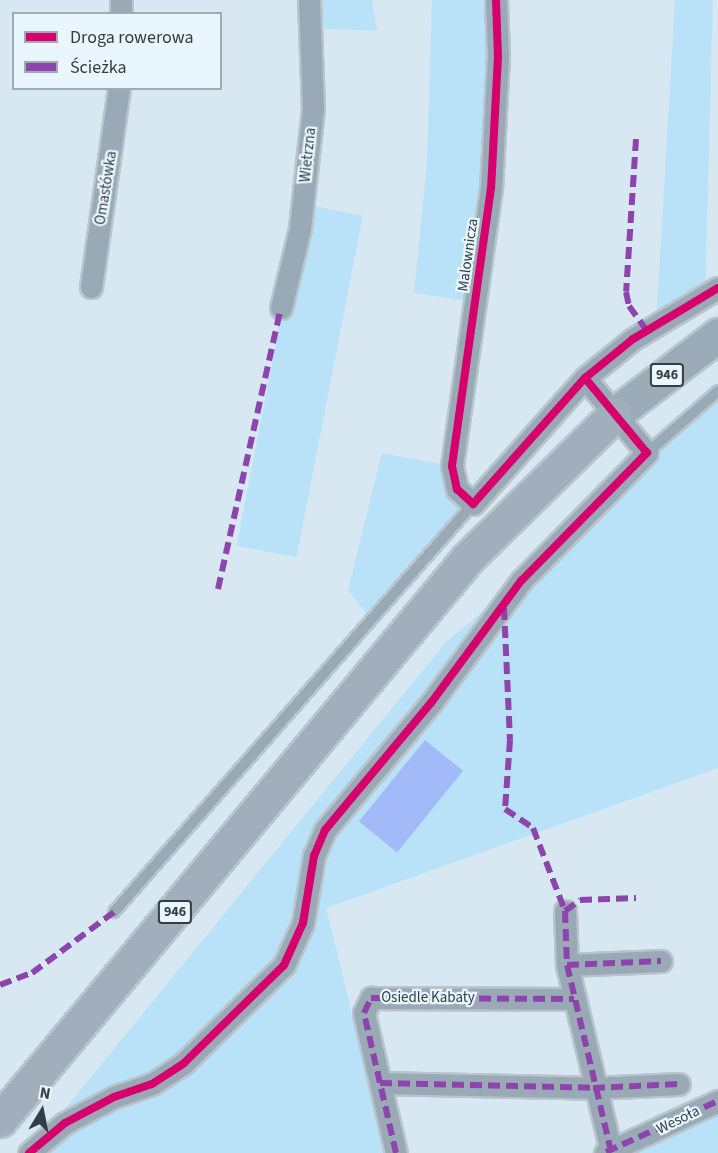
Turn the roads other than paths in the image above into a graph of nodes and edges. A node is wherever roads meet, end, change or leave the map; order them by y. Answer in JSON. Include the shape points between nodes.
{"nodes":[{"id":1,"x":309,"y":0,"type":"edge"},
{"id":2,"x":496,"y":0,"type":"edge"},
{"id":3,"x":119,"y":90,"type":"edge"},
{"id":4,"x":91,"y":287,"type":"dead end"},
{"id":5,"x":718,"y":288,"type":"edge"},
{"id":6,"x":281,"y":308,"type":"dead end"},
{"id":7,"x":718,"y":335,"type":"edge"},
{"id":8,"x":585,"y":378,"type":"junction"},
{"id":9,"x":718,"y":391,"type":"edge"},
{"id":10,"x":615,"y":414,"type":"junction"},
{"id":11,"x":648,"y":453,"type":"junction"},
{"id":12,"x":473,"y":504,"type":"junction"},
{"id":13,"x":565,"y":911,"type":"dead end"},
{"id":14,"x":114,"y":912,"type":"dead end"},
{"id":15,"x":661,"y":961,"type":"dead end"},
{"id":16,"x":567,"y":965,"type":"junction"},
{"id":17,"x":574,"y":999,"type":"junction"},
{"id":18,"x":380,"y":1083,"type":"junction"},
{"id":19,"x":679,"y":1084,"type":"dead end"},
{"id":20,"x":593,"y":1088,"type":"junction"},
{"id":21,"x":718,"y":1101,"type":"edge"},
{"id":22,"x":0,"y":1120,"type":"edge"},
{"id":23,"x":608,"y":1152,"type":"edge"},
{"id":24,"x":29,"y":1153,"type":"edge"},
{"id":25,"x":396,"y":1153,"type":"edge"}],
"edges":[{"from":1,"to":6,"type":"street","name":"Wietrzna","via":[[313,108],[300,228]]},
{"from":2,"to":12,"type":"street","name":"Malownicza","via":[[498,56],[490,188],[452,466],[457,489]]},
{"from":3,"to":4,"type":"street","name":"Omastówka"},
{"from":5,"to":8,"type":"street","via":[[633,339]]},
{"from":7,"to":10,"type":"main road","number":"946"},
{"from":8,"to":10,"type":"street"},
{"from":8,"to":12,"type":"street"},
{"from":9,"to":11,"type":"lane"},
{"from":10,"to":11,"type":"street"},
{"from":10,"to":22,"type":"highway","number":"946","via":[[467,559]]},
{"from":11,"to":24,"type":"street","via":[[521,580],[424,712],[325,830],[314,856],[303,922],[284,965],[184,1063],[152,1084],[114,1097],[65,1124]]},
{"from":12,"to":14,"type":"lane"},
{"from":13,"to":16,"type":"street"},
{"from":15,"to":16,"type":"street"},
{"from":16,"to":17,"type":"street"},
{"from":17,"to":18,"type":"street","name":"Osiedle Kabaty","via":[[371,998],[364,1013]]},
{"from":17,"to":20,"type":"street"},
{"from":18,"to":20,"type":"street"},
{"from":18,"to":25,"type":"street","name":"Osiedle Kabaty"},
{"from":19,"to":20,"type":"street"},
{"from":20,"to":23,"type":"street"},
{"from":21,"to":23,"type":"street","name":"Wesoła"}]}
